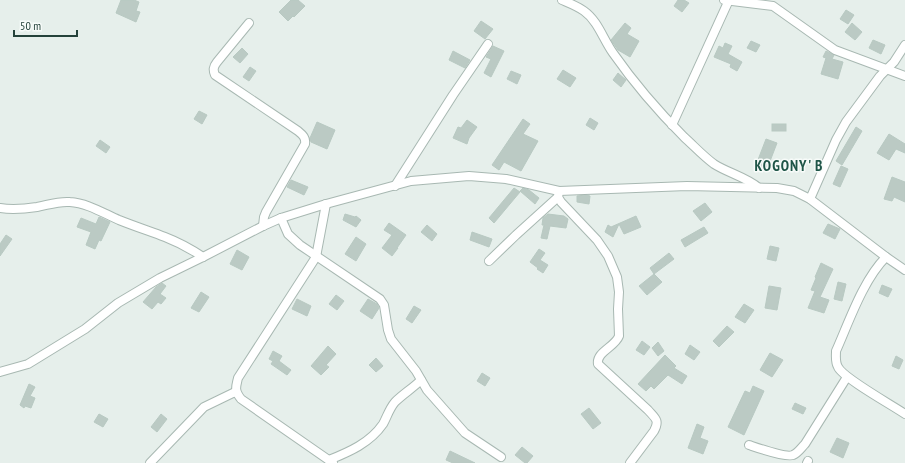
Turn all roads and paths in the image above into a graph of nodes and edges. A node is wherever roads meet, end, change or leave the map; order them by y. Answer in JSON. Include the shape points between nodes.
{"nodes":[{"id":1,"x":562,"y":0,"type":"edge"},
{"id":2,"x":727,"y":0,"type":"edge"},
{"id":3,"x":249,"y":23,"type":"dead end"},
{"id":4,"x":488,"y":44,"type":"dead end"},
{"id":5,"x":905,"y":45,"type":"edge"},
{"id":6,"x":888,"y":69,"type":"junction"},
{"id":7,"x":905,"y":76,"type":"edge"},
{"id":8,"x":672,"y":125,"type":"junction"},
{"id":9,"x":395,"y":186,"type":"junction"},
{"id":10,"x":759,"y":188,"type":"junction"},
{"id":11,"x":558,"y":194,"type":"junction"},
{"id":12,"x":810,"y":199,"type":"junction"},
{"id":13,"x":326,"y":204,"type":"junction"},
{"id":14,"x":0,"y":208,"type":"edge"},
{"id":15,"x":281,"y":218,"type":"junction"},
{"id":16,"x":263,"y":226,"type":"junction"},
{"id":17,"x":203,"y":257,"type":"junction"},
{"id":18,"x":316,"y":257,"type":"junction"},
{"id":19,"x":886,"y":257,"type":"junction"},
{"id":20,"x":489,"y":261,"type":"dead end"},
{"id":21,"x":905,"y":270,"type":"edge"},
{"id":22,"x":0,"y":372,"type":"edge"},
{"id":23,"x":847,"y":377,"type":"junction"},
{"id":24,"x":421,"y":380,"type":"junction"},
{"id":25,"x":236,"y":393,"type":"junction"},
{"id":26,"x":905,"y":414,"type":"edge"},
{"id":27,"x":749,"y":445,"type":"dead end"},
{"id":28,"x":501,"y":457,"type":"dead end"},
{"id":29,"x":331,"y":462,"type":"edge"},
{"id":30,"x":150,"y":463,"type":"edge"},
{"id":31,"x":630,"y":463,"type":"edge"}],
"edges":[{"from":1,"to":8,"type":"street","via":[[584,10],[592,19],[612,52]]},
{"from":2,"to":6,"type":"street","via":[[773,6],[835,50]]},
{"from":2,"to":8,"type":"street"},
{"from":3,"to":16,"type":"street","via":[[217,62],[213,71],[215,75],[298,131],[305,140],[266,212]]},
{"from":4,"to":9,"type":"street"},
{"from":5,"to":6,"type":"street"},
{"from":6,"to":7,"type":"street"},
{"from":6,"to":12,"type":"street","via":[[846,122]]},
{"from":8,"to":10,"type":"street","via":[[714,164],[753,182]]},
{"from":9,"to":11,"type":"street","via":[[411,181],[470,176],[506,179]]},
{"from":9,"to":13,"type":"street"},
{"from":10,"to":11,"type":"street","via":[[688,186]]},
{"from":10,"to":12,"type":"street","via":[[794,191]]},
{"from":11,"to":20,"type":"street"},
{"from":11,"to":31,"type":"street","via":[[567,210],[597,240],[608,256],[617,277],[620,292],[619,336],[614,344],[599,356],[598,364],[657,421],[654,431]]},
{"from":12,"to":19,"type":"street"},
{"from":13,"to":15,"type":"street"},
{"from":13,"to":18,"type":"street"},
{"from":14,"to":17,"type":"street","via":[[21,209],[55,202],[83,204],[166,238]]},
{"from":15,"to":16,"type":"street"},
{"from":15,"to":18,"type":"street","via":[[288,234]]},
{"from":16,"to":17,"type":"street"},
{"from":17,"to":22,"type":"street","via":[[118,303],[85,329],[28,364]]},
{"from":18,"to":24,"type":"street","via":[[380,300],[384,305],[391,339]]},
{"from":18,"to":25,"type":"street","via":[[238,378]]},
{"from":19,"to":21,"type":"street"},
{"from":19,"to":23,"type":"street","via":[[873,272],[836,351],[838,368]]},
{"from":23,"to":26,"type":"street"},
{"from":23,"to":27,"type":"street","via":[[798,452],[791,456]]},
{"from":24,"to":28,"type":"street","via":[[465,433]]},
{"from":24,"to":29,"type":"street","via":[[394,403],[383,424],[366,442]]},
{"from":25,"to":29,"type":"street","via":[[240,399]]},
{"from":25,"to":30,"type":"street","via":[[204,407]]}]}
